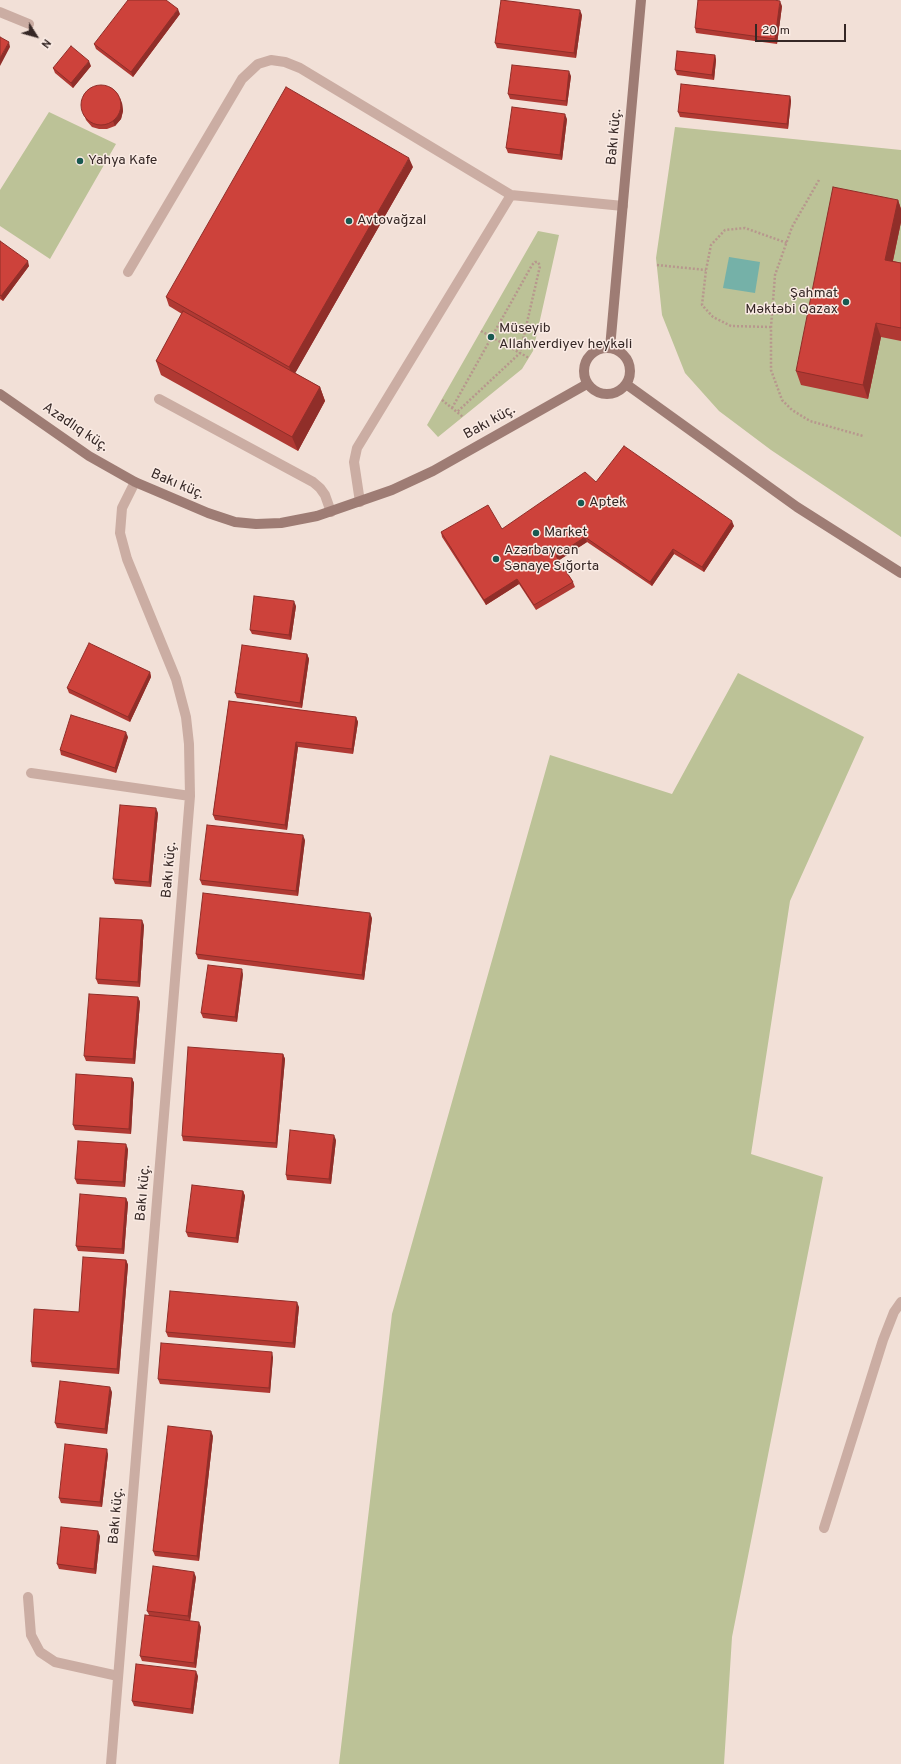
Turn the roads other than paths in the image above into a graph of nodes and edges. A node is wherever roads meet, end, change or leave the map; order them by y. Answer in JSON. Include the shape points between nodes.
{"nodes":[{"id":1,"x":641,"y":0,"type":"edge"},
{"id":2,"x":0,"y":12,"type":"edge"},
{"id":3,"x":29,"y":24,"type":"dead end"},
{"id":4,"x":511,"y":195,"type":"junction"},
{"id":5,"x":624,"y":206,"type":"junction"},
{"id":6,"x":128,"y":272,"type":"dead end"},
{"id":7,"x":610,"y":348,"type":"junction"},
{"id":8,"x":587,"y":384,"type":"junction"},
{"id":9,"x":626,"y":384,"type":"junction"},
{"id":10,"x":0,"y":394,"type":"edge"},
{"id":11,"x":159,"y":398,"type":"dead end"},
{"id":12,"x":135,"y":482,"type":"junction"},
{"id":13,"x":360,"y":502,"type":"junction"},
{"id":14,"x":331,"y":512,"type":"junction"},
{"id":15,"x":901,"y":573,"type":"edge"},
{"id":16,"x":31,"y":773,"type":"dead end"},
{"id":17,"x":190,"y":796,"type":"junction"},
{"id":18,"x":901,"y":1302,"type":"edge"},
{"id":19,"x":824,"y":1528,"type":"dead end"},
{"id":20,"x":28,"y":1597,"type":"dead end"},
{"id":21,"x":118,"y":1676,"type":"junction"},
{"id":22,"x":111,"y":1764,"type":"edge"}],
"edges":[{"from":1,"to":5,"type":"main road","name":"Bakı küç."},
{"from":2,"to":3,"type":"street"},
{"from":4,"to":5,"type":"street"},
{"from":4,"to":6,"type":"street","via":[[300,68],[271,60],[258,64],[242,79]]},
{"from":4,"to":13,"type":"street","via":[[357,448],[354,462]]},
{"from":5,"to":7,"type":"main road","name":"Bakı küç."},
{"from":7,"to":8,"type":"main road","via":[[597,350],[587,359],[583,372]]},
{"from":7,"to":9,"type":"main road","via":[[626,359],[630,378]]},
{"from":8,"to":9,"type":"main road","via":[[597,393],[610,395]]},
{"from":8,"to":13,"type":"main road","name":"Bakı küç.","via":[[432,471]]},
{"from":9,"to":15,"type":"main road","via":[[797,507]]},
{"from":10,"to":12,"type":"main road","name":"Azadlıq küç.","via":[[89,456]]},
{"from":11,"to":14,"type":"street","via":[[313,482],[325,495]]},
{"from":12,"to":14,"type":"main road","name":"Bakı küç.","via":[[177,501],[235,522],[281,523]]},
{"from":12,"to":17,"type":"street","name":"Bakı küç.","via":[[122,508],[120,533],[127,559],[176,678],[186,717]]},
{"from":13,"to":14,"type":"main road","name":"Bakı küç."},
{"from":16,"to":17,"type":"street"},
{"from":17,"to":21,"type":"street","name":"Bakı küç."},
{"from":18,"to":19,"type":"street","via":[[894,1312],[883,1340]]},
{"from":20,"to":21,"type":"street","via":[[31,1635],[40,1652],[55,1662]]},
{"from":21,"to":22,"type":"street","name":"Bakı küç."}]}
